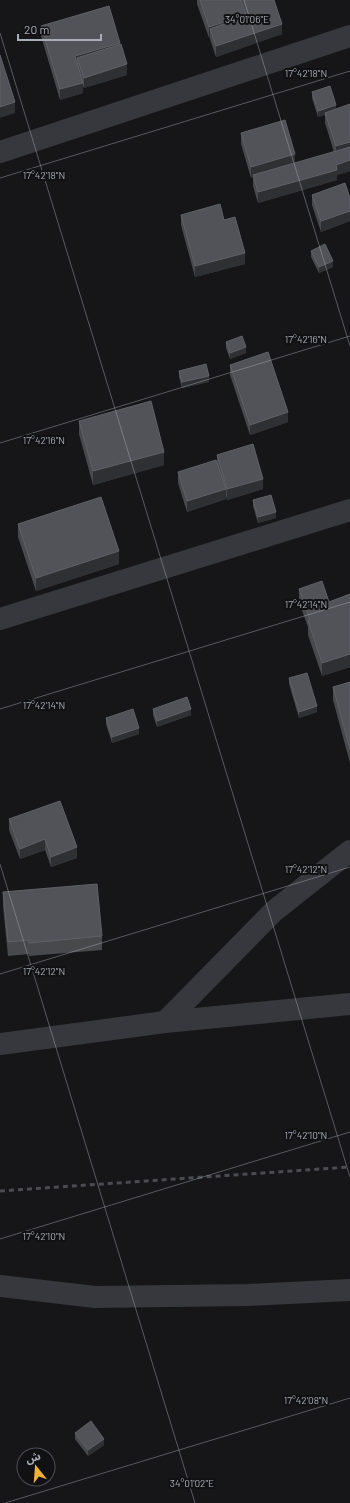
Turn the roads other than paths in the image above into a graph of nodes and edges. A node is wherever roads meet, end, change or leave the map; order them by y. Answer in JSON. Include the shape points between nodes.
{"nodes":[{"id":1,"x":350,"y":36,"type":"edge"},
{"id":2,"x":0,"y":152,"type":"edge"},
{"id":3,"x":350,"y":510,"type":"edge"},
{"id":4,"x":0,"y":619,"type":"edge"},
{"id":5,"x":350,"y":851,"type":"edge"},
{"id":6,"x":350,"y":1004,"type":"edge"},
{"id":7,"x":165,"y":1022,"type":"junction"},
{"id":8,"x":0,"y":1044,"type":"edge"},
{"id":9,"x":0,"y":1286,"type":"edge"},
{"id":10,"x":350,"y":1290,"type":"edge"}],
"edges":[{"from":1,"to":2,"type":"street"},
{"from":3,"to":4,"type":"street"},
{"from":5,"to":7,"type":"street","via":[[274,911]]},
{"from":6,"to":7,"type":"street"},
{"from":7,"to":8,"type":"street"},
{"from":9,"to":10,"type":"street","via":[[94,1297],[248,1296]]}]}
